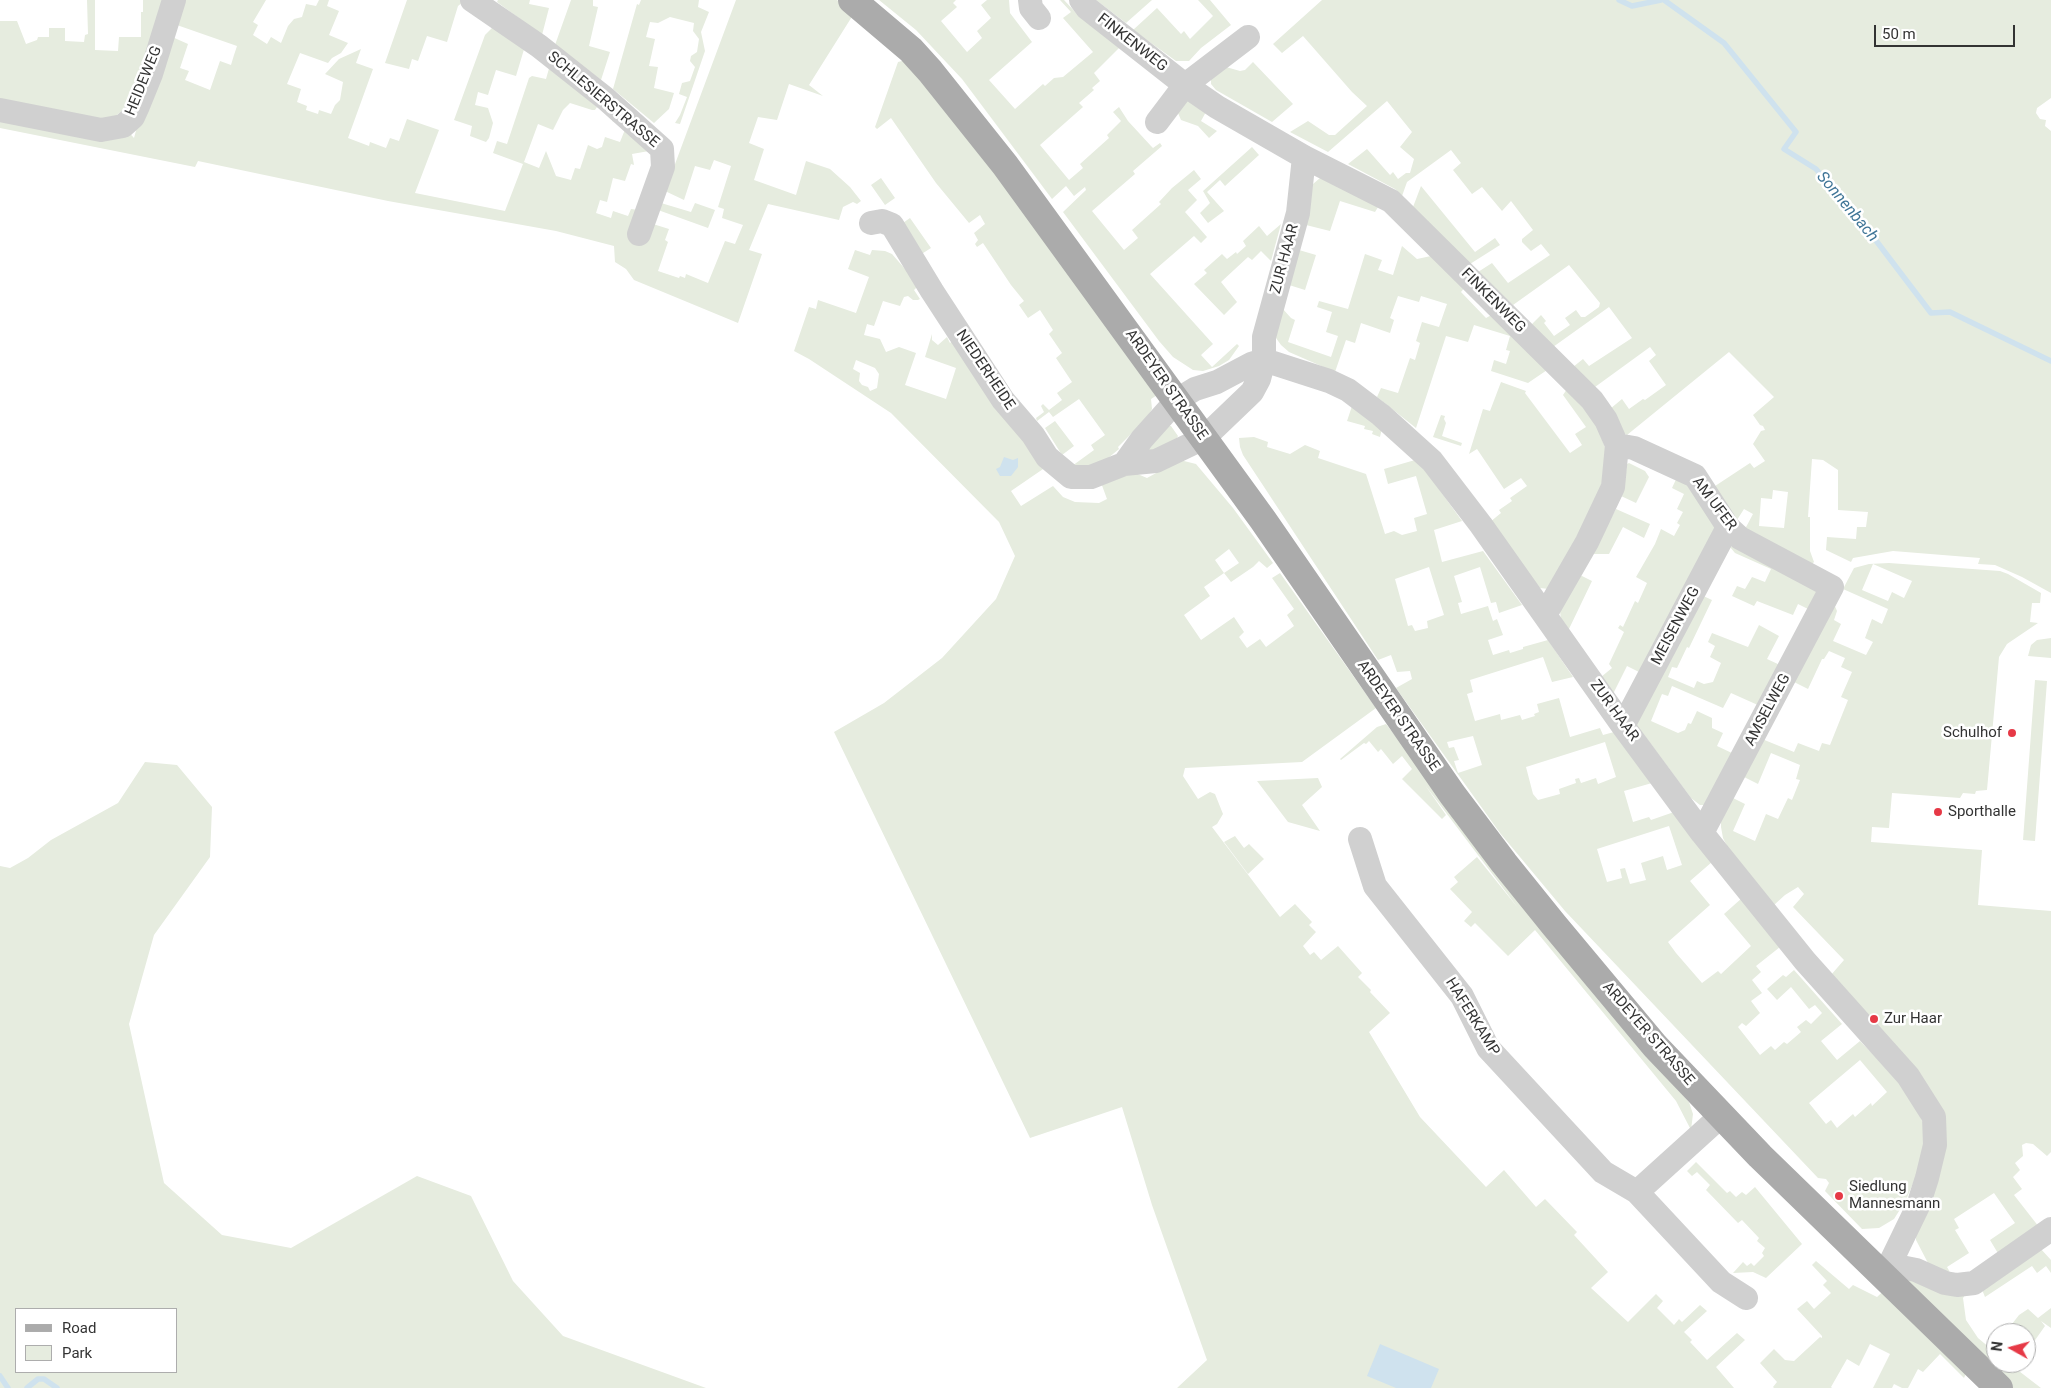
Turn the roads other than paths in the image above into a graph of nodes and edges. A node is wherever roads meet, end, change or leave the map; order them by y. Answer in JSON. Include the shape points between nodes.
{"nodes":[{"id":1,"x":174,"y":0,"type":"edge"},
{"id":2,"x":472,"y":0,"type":"edge"},
{"id":3,"x":852,"y":0,"type":"edge"},
{"id":4,"x":1081,"y":0,"type":"edge"},
{"id":5,"x":1248,"y":37,"type":"dead end"},
{"id":6,"x":1185,"y":85,"type":"junction"},
{"id":7,"x":0,"y":110,"type":"edge"},
{"id":8,"x":1157,"y":122,"type":"dead end"},
{"id":9,"x":1304,"y":157,"type":"junction"},
{"id":10,"x":871,"y":223,"type":"dead end"},
{"id":11,"x":639,"y":234,"type":"dead end"},
{"id":12,"x":1264,"y":360,"type":"junction"},
{"id":13,"x":1177,"y":400,"type":"junction"},
{"id":14,"x":1204,"y":438,"type":"junction"},
{"id":15,"x":1617,"y":445,"type":"junction"},
{"id":16,"x":1124,"y":464,"type":"junction"},
{"id":17,"x":1728,"y":526,"type":"junction"},
{"id":18,"x":1832,"y":587,"type":"joint"},
{"id":19,"x":1545,"y":615,"type":"junction"},
{"id":20,"x":1623,"y":726,"type":"junction"},
{"id":21,"x":1702,"y":832,"type":"junction"},
{"id":22,"x":1360,"y":839,"type":"dead end"},
{"id":23,"x":1721,"y":1116,"type":"junction"},
{"id":24,"x":1637,"y":1192,"type":"junction"},
{"id":25,"x":2051,"y":1229,"type":"edge"},
{"id":26,"x":1884,"y":1276,"type":"junction"},
{"id":27,"x":1746,"y":1298,"type":"dead end"},
{"id":28,"x":1999,"y":1388,"type":"edge"}],
"edges":[{"from":1,"to":7,"type":"street","name":"HEIDEWEG","via":[[138,106],[123,126],[101,130]]},
{"from":2,"to":11,"type":"street","name":"SCHLESIERSTRASSE","via":[[539,46],[662,149],[663,168]]},
{"from":3,"to":13,"type":"main road","name":"ARDEYER STRASSE","via":[[902,41],[942,85],[1034,203]]},
{"from":4,"to":6,"type":"street","name":"FINKENWEG"},
{"from":5,"to":6,"type":"street"},
{"from":6,"to":8,"type":"street"},
{"from":6,"to":9,"type":"street","name":"FINKENWEG"},
{"from":9,"to":12,"type":"street","name":"ZUR HAAR","via":[[1298,213],[1264,337]]},
{"from":9,"to":15,"type":"street","name":"FINKENWEG","via":[[1391,201],[1592,400],[1606,420]]},
{"from":10,"to":16,"type":"street","name":"NIEDERHEIDE","via":[[882,221],[892,225],[1003,400],[1058,469],[1071,477],[1092,478]]},
{"from":12,"to":13,"type":"street","via":[[1217,382],[1195,388]]},
{"from":12,"to":14,"type":"street","name":"ZUR HAAR","via":[[1252,392]]},
{"from":12,"to":19,"type":"street","name":"ZUR HAAR","via":[[1340,386],[1414,443],[1432,461],[1481,525]]},
{"from":13,"to":14,"type":"main road","name":"ARDEYER STRASSE"},
{"from":13,"to":16,"type":"street"},
{"from":14,"to":16,"type":"street","name":"NIEDERHEIDE","via":[[1156,461]]},
{"from":14,"to":23,"type":"main road","name":"ARDEYER STRASSE","via":[[1504,863],[1655,1046]]},
{"from":15,"to":17,"type":"street","name":"AM UFER","via":[[1634,448],[1695,476]]},
{"from":15,"to":19,"type":"street","name":"FINKENWEG","via":[[1613,487],[1606,504]]},
{"from":17,"to":18,"type":"street","name":"AM UFER","via":[[1740,538]]},
{"from":17,"to":20,"type":"street","name":"MEISENWEG"},
{"from":18,"to":21,"type":"street","name":"AMSELWEG"},
{"from":19,"to":20,"type":"street","name":"ZUR HAAR"},
{"from":20,"to":21,"type":"street","name":"ZUR HAAR"},
{"from":21,"to":26,"type":"street","name":"ZUR HAAR","via":[[1811,968],[1908,1076],[1934,1117],[1935,1145],[1927,1178],[1918,1206]]},
{"from":22,"to":24,"type":"street","name":"HAFERKAMP","via":[[1375,886],[1462,996],[1488,1048],[1603,1172]]},
{"from":23,"to":24,"type":"street"},
{"from":23,"to":26,"type":"main road","name":"ARDEYER STRASSE"},
{"from":24,"to":27,"type":"street","name":"HAFERKAMP","via":[[1721,1282]]},
{"from":25,"to":26,"type":"street","via":[[1974,1283],[1957,1285],[1901,1267]]},
{"from":26,"to":28,"type":"main road","name":"ARDEYER STRASSE"}]}
